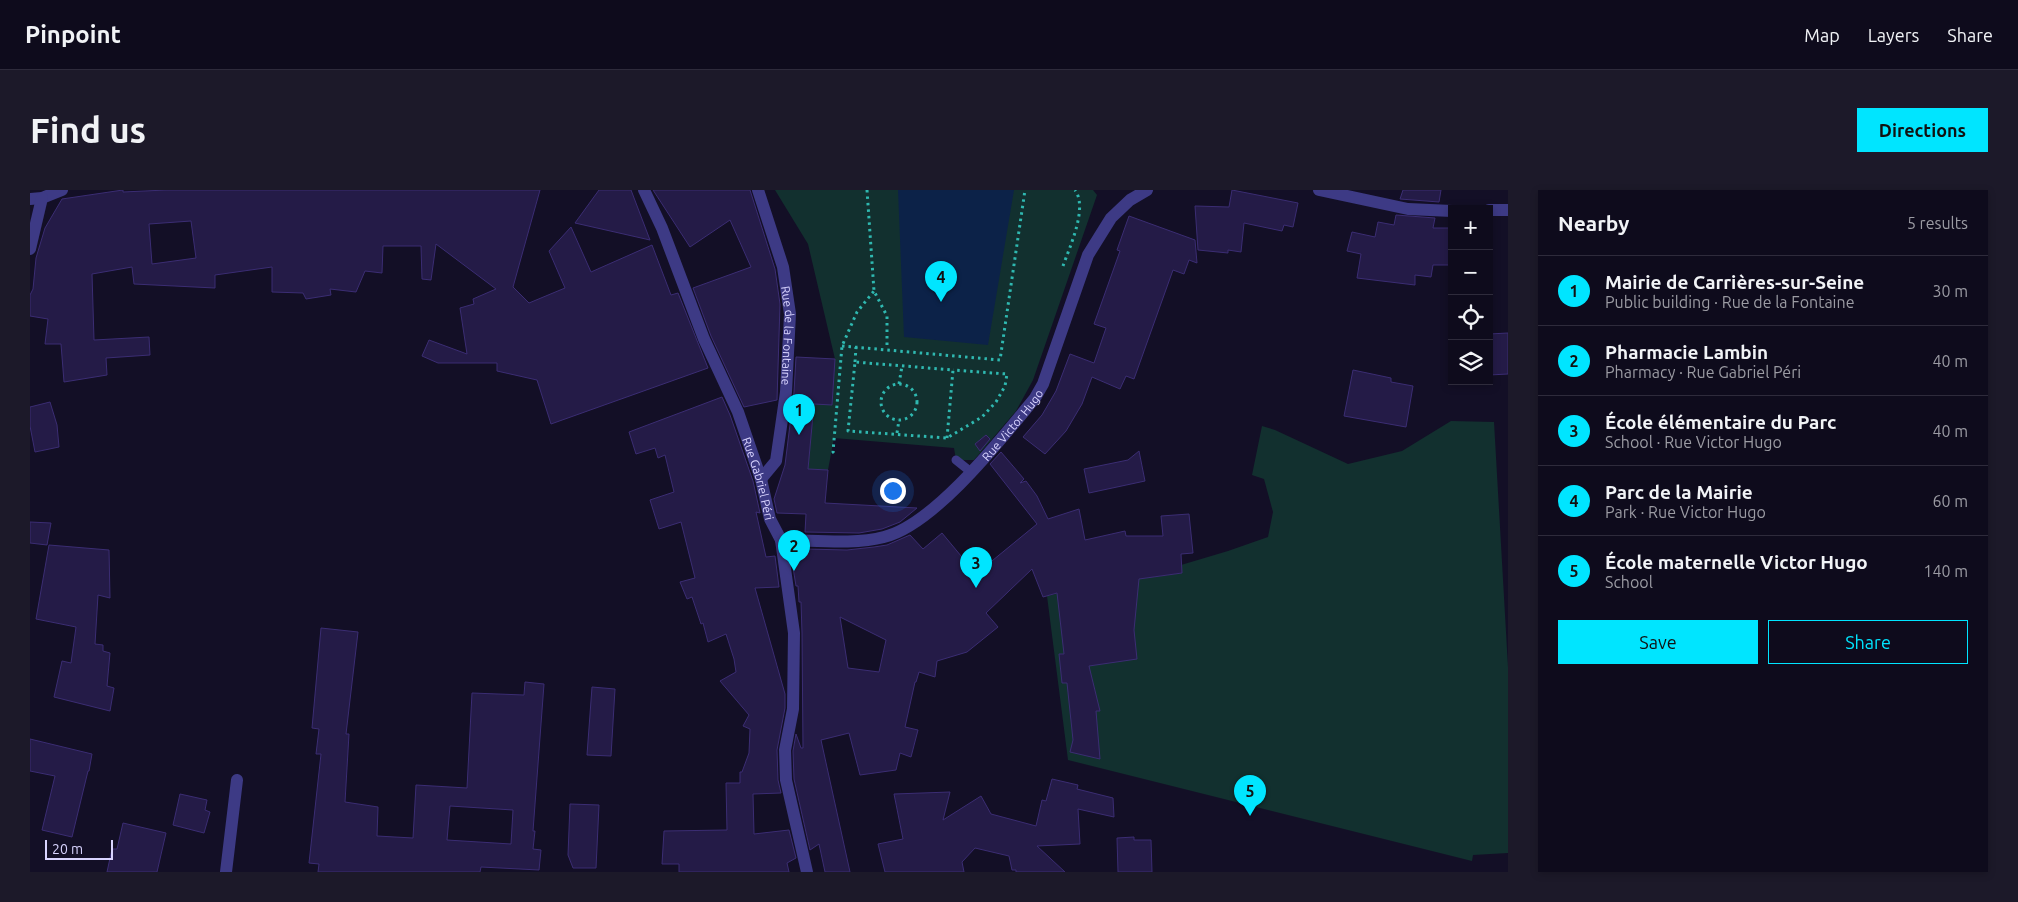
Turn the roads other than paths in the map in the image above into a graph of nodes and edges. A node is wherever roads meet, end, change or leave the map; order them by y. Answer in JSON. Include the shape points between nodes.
{"nodes":[{"id":1,"x":62,"y":190,"type":"edge"},
{"id":2,"x":644,"y":190,"type":"edge"},
{"id":3,"x":758,"y":190,"type":"edge"},
{"id":4,"x":1147,"y":190,"type":"edge"},
{"id":5,"x":1318,"y":190,"type":"edge"},
{"id":6,"x":36,"y":198,"type":"edge"},
{"id":7,"x":1493,"y":210,"type":"edge"},
{"id":8,"x":1508,"y":210,"type":"edge"},
{"id":9,"x":1448,"y":211,"type":"edge"},
{"id":10,"x":30,"y":249,"type":"edge"},
{"id":11,"x":956,"y":460,"type":"dead end"},
{"id":12,"x":971,"y":472,"type":"junction"},
{"id":13,"x":762,"y":479,"type":"junction"},
{"id":14,"x":781,"y":540,"type":"junction"},
{"id":15,"x":236,"y":780,"type":"dead end"},
{"id":16,"x":226,"y":872,"type":"edge"},
{"id":17,"x":807,"y":872,"type":"edge"}],
"edges":[{"from":1,"to":6,"type":"street"},
{"from":2,"to":13,"type":"street","name":"Rue Gabriel Péri","via":[[662,228],[704,339],[738,412]]},
{"from":3,"to":13,"type":"street","name":"Rue de la Fontaine","via":[[783,267],[790,314],[786,392],[776,461]]},
{"from":4,"to":12,"type":"street","name":"Rue Victor Hugo","via":[[1110,218],[1088,255],[1043,384],[1035,398]]},
{"from":5,"to":9,"type":"street","via":[[1408,209]]},
{"from":6,"to":10,"type":"street"},
{"from":7,"to":8,"type":"street"},
{"from":11,"to":12,"type":"lane"},
{"from":12,"to":14,"type":"street","name":"Rue Victor Hugo","via":[[914,524],[900,532],[858,540]]},
{"from":13,"to":14,"type":"street","name":"Rue Gabriel Péri","via":[[770,519]]},
{"from":14,"to":17,"type":"street","name":"Rue Gabriel Péri","via":[[794,633],[792,709],[785,750],[786,780]]},
{"from":15,"to":16,"type":"street"}]}
